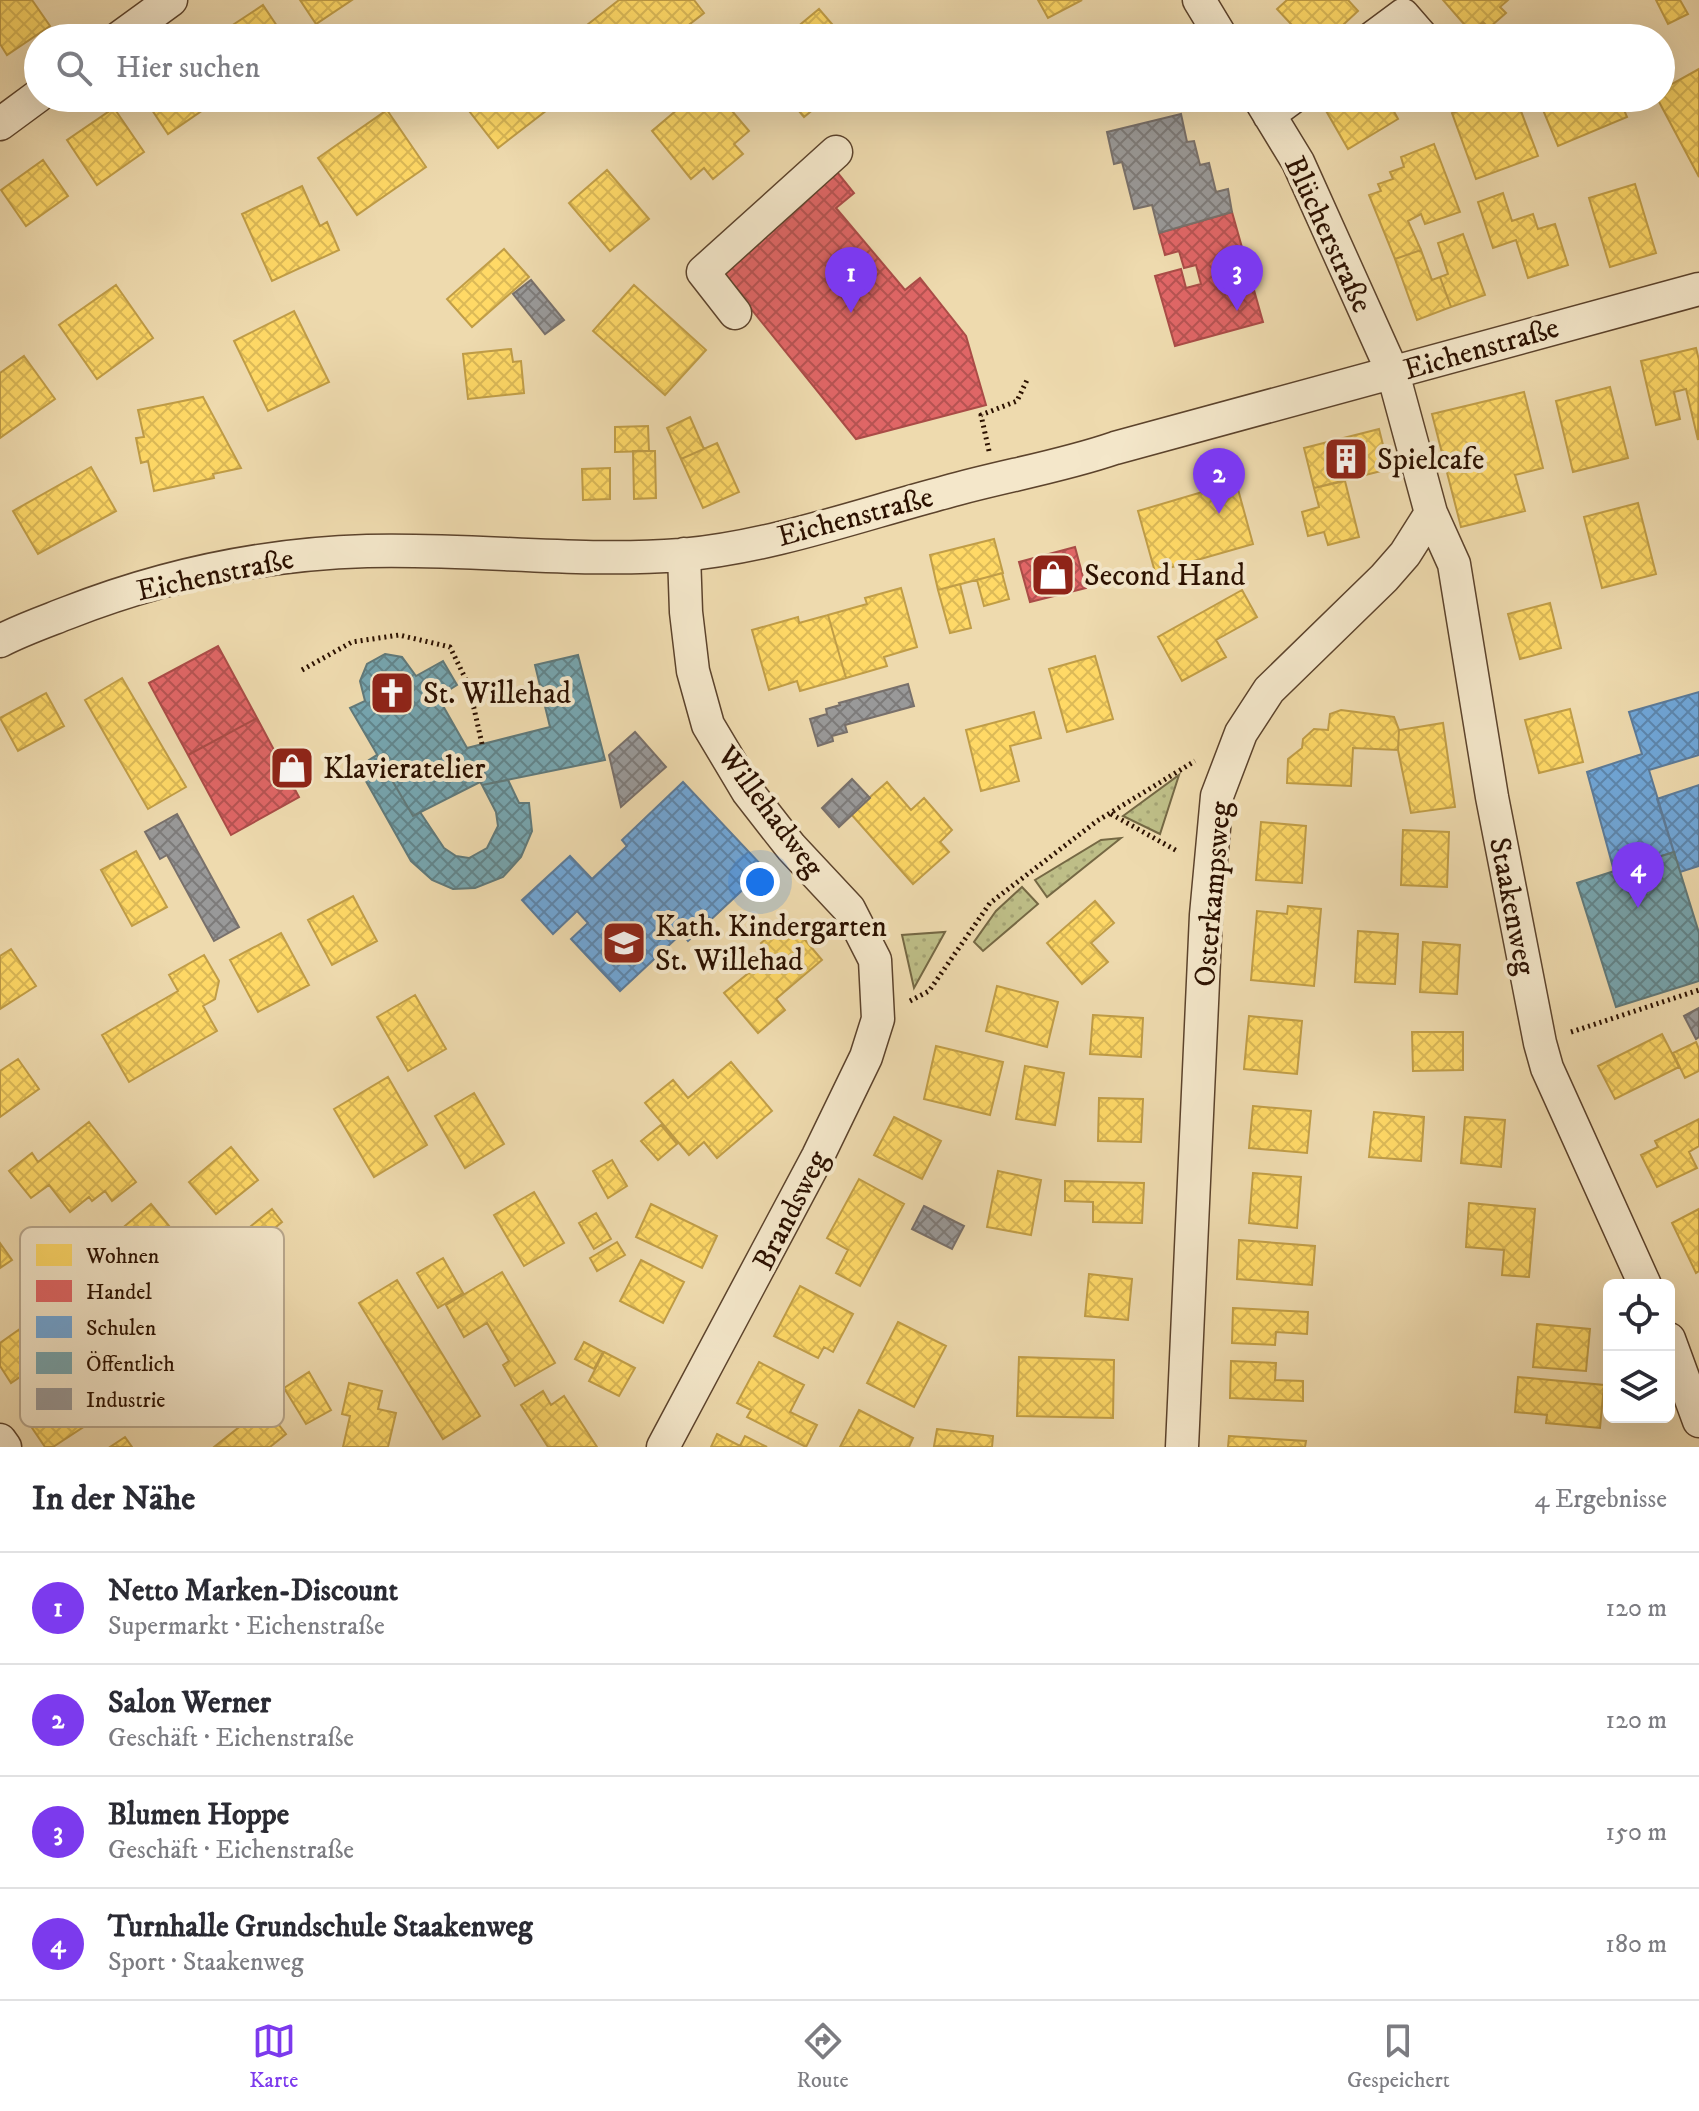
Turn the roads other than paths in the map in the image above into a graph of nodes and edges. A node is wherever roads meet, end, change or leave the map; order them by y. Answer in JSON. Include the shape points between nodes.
{"nodes":[{"id":1,"x":171,"y":0,"type":"edge"},
{"id":2,"x":1199,"y":0,"type":"edge"},
{"id":3,"x":138,"y":24,"type":"edge"},
{"id":4,"x":1214,"y":24,"type":"edge"},
{"id":5,"x":1391,"y":24,"type":"edge"},
{"id":6,"x":1411,"y":24,"type":"edge"},
{"id":7,"x":24,"y":106,"type":"edge"},
{"id":8,"x":1276,"y":112,"type":"edge"},
{"id":9,"x":0,"y":124,"type":"edge"},
{"id":10,"x":836,"y":152,"type":"dead end"},
{"id":11,"x":1699,"y":289,"type":"edge"},
{"id":12,"x":735,"y":313,"type":"dead end"},
{"id":13,"x":1393,"y":373,"type":"junction"},
{"id":14,"x":1431,"y":513,"type":"junction"},
{"id":15,"x":684,"y":554,"type":"junction"},
{"id":16,"x":4,"y":631,"type":"edge"},
{"id":17,"x":875,"y":960,"type":"joint"},
{"id":18,"x":1642,"y":1279,"type":"edge"},
{"id":19,"x":1673,"y":1351,"type":"edge"},
{"id":20,"x":1699,"y":1421,"type":"edge"},
{"id":21,"x":0,"y":1440,"type":"edge"},
{"id":22,"x":5,"y":1447,"type":"edge"},
{"id":23,"x":663,"y":1447,"type":"edge"},
{"id":24,"x":1182,"y":1447,"type":"edge"}],
"edges":[{"from":1,"to":3,"type":"street"},
{"from":2,"to":4,"type":"street"},
{"from":5,"to":6,"type":"street","via":[[1403,15]]},
{"from":7,"to":9,"type":"street"},
{"from":8,"to":13,"type":"street","name":"Blücherstraße"},
{"from":10,"to":12,"type":"street","via":[[703,272]]},
{"from":11,"to":13,"type":"street","name":"Eichenstraße"},
{"from":13,"to":14,"type":"street"},
{"from":13,"to":15,"type":"street","name":"Eichenstraße","via":[[770,540]]},
{"from":14,"to":18,"type":"street","name":"Staakenweg","via":[[1454,564],[1540,1043]]},
{"from":14,"to":24,"type":"street","name":"Osterkampsweg","via":[[1405,554],[1269,690],[1241,733],[1217,796]]},
{"from":15,"to":16,"type":"street","name":"Eichenstraße","via":[[611,558],[370,551],[281,556],[192,572]]},
{"from":15,"to":17,"type":"street","name":"Willehadweg","via":[[693,671],[708,725],[748,792],[849,909]]},
{"from":17,"to":23,"type":"street","name":"Brandsweg","via":[[878,1019],[866,1057]]},
{"from":19,"to":20,"type":"street"},
{"from":21,"to":22,"type":"street"}]}
